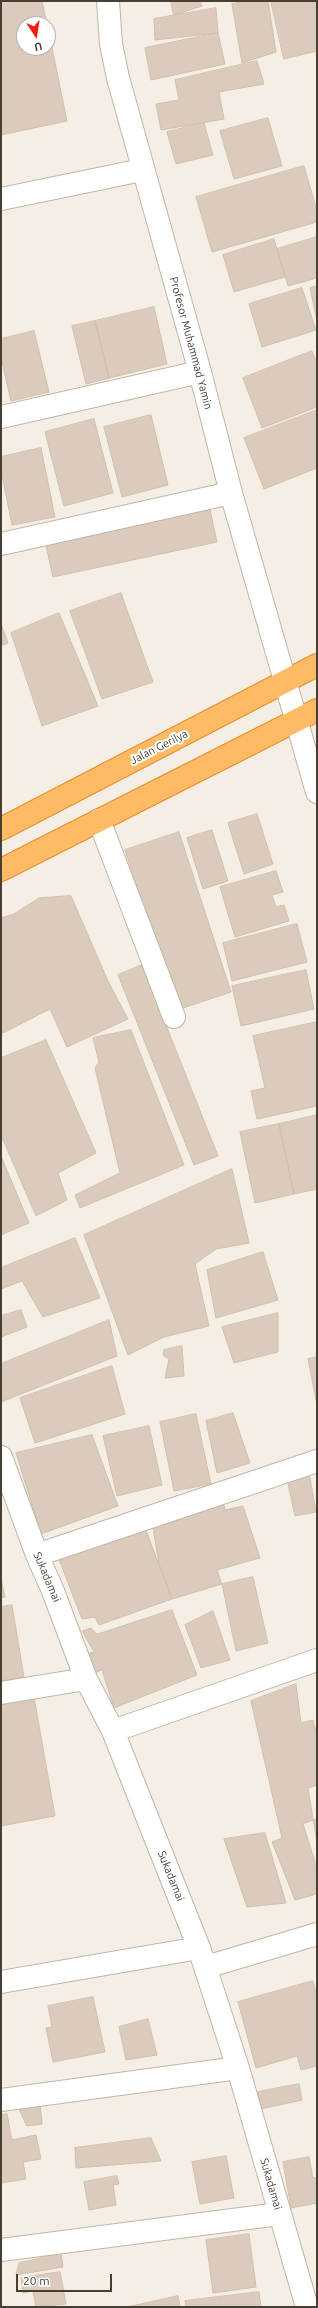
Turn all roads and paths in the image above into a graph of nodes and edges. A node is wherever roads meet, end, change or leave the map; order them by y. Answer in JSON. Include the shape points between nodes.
{"nodes":[{"id":1,"x":108,"y":1,"type":"edge"},
{"id":2,"x":142,"y":170,"type":"junction"},
{"id":3,"x":1,"y":199,"type":"edge"},
{"id":4,"x":200,"y":372,"type":"junction"},
{"id":5,"x":1,"y":417,"type":"edge"},
{"id":6,"x":231,"y":493,"type":"junction"},
{"id":7,"x":1,"y":544,"type":"edge"},
{"id":8,"x":317,"y":665,"type":"edge"},
{"id":9,"x":285,"y":682,"type":"junction"},
{"id":10,"x":317,"y":710,"type":"edge"},
{"id":11,"x":298,"y":720,"type":"junction"},
{"id":12,"x":317,"y":792,"type":"edge"},
{"id":13,"x":99,"y":820,"type":"junction"},
{"id":14,"x":1,"y":829,"type":"edge"},
{"id":15,"x":1,"y":870,"type":"edge"},
{"id":16,"x":174,"y":1017,"type":"dead end"},
{"id":17,"x":1,"y":1457,"type":"edge"},
{"id":18,"x":317,"y":1461,"type":"edge"},
{"id":19,"x":10,"y":1503,"type":"edge"},
{"id":20,"x":37,"y":1555,"type":"junction"},
{"id":21,"x":317,"y":1660,"type":"edge"},
{"id":22,"x":86,"y":1679,"type":"junction"},
{"id":23,"x":1,"y":1693,"type":"edge"},
{"id":24,"x":113,"y":1731,"type":"junction"},
{"id":25,"x":317,"y":1934,"type":"edge"},
{"id":26,"x":202,"y":1958,"type":"junction"},
{"id":27,"x":1,"y":1982,"type":"edge"},
{"id":28,"x":238,"y":2068,"type":"junction"},
{"id":29,"x":1,"y":2100,"type":"edge"},
{"id":30,"x":279,"y":2214,"type":"junction"},
{"id":31,"x":1,"y":2250,"type":"edge"},
{"id":32,"x":308,"y":2307,"type":"edge"}],
"edges":[{"from":1,"to":2,"type":"street","name":"Profesor Muhammad Yamin","via":[[111,44]]},
{"from":2,"to":3,"type":"street"},
{"from":2,"to":4,"type":"street","name":"Profesor Muhammad Yamin"},
{"from":4,"to":5,"type":"street"},
{"from":4,"to":6,"type":"street","name":"Profesor Muhammad Yamin"},
{"from":6,"to":7,"type":"street"},
{"from":6,"to":9,"type":"street","name":"Profesor Muhammad Yamin"},
{"from":8,"to":9,"type":"highway","name":"Jalan Gerilya"},
{"from":9,"to":11,"type":"street","name":"Profesor Muhammad Yamin"},
{"from":9,"to":14,"type":"highway","name":"Jalan Gerilya"},
{"from":10,"to":11,"type":"highway"},
{"from":11,"to":12,"type":"street","name":"Profesor Muhammad Yamin"},
{"from":11,"to":13,"type":"highway"},
{"from":13,"to":15,"type":"highway"},
{"from":13,"to":16,"type":"street"},
{"from":17,"to":19,"type":"street","name":"Sukadamai"},
{"from":18,"to":20,"type":"street"},
{"from":19,"to":20,"type":"street","name":"Sukadamai"},
{"from":20,"to":22,"type":"street","name":"Sukadamai"},
{"from":21,"to":24,"type":"street"},
{"from":22,"to":23,"type":"street"},
{"from":22,"to":24,"type":"street","name":"Sukadamai"},
{"from":24,"to":26,"type":"street","name":"Sukadamai"},
{"from":25,"to":26,"type":"street"},
{"from":26,"to":27,"type":"street"},
{"from":26,"to":28,"type":"street","name":"Sukadamai"},
{"from":28,"to":29,"type":"street"},
{"from":28,"to":30,"type":"street","name":"Sukadamai"},
{"from":30,"to":31,"type":"street"},
{"from":30,"to":32,"type":"street","name":"Sukadamai"}]}
